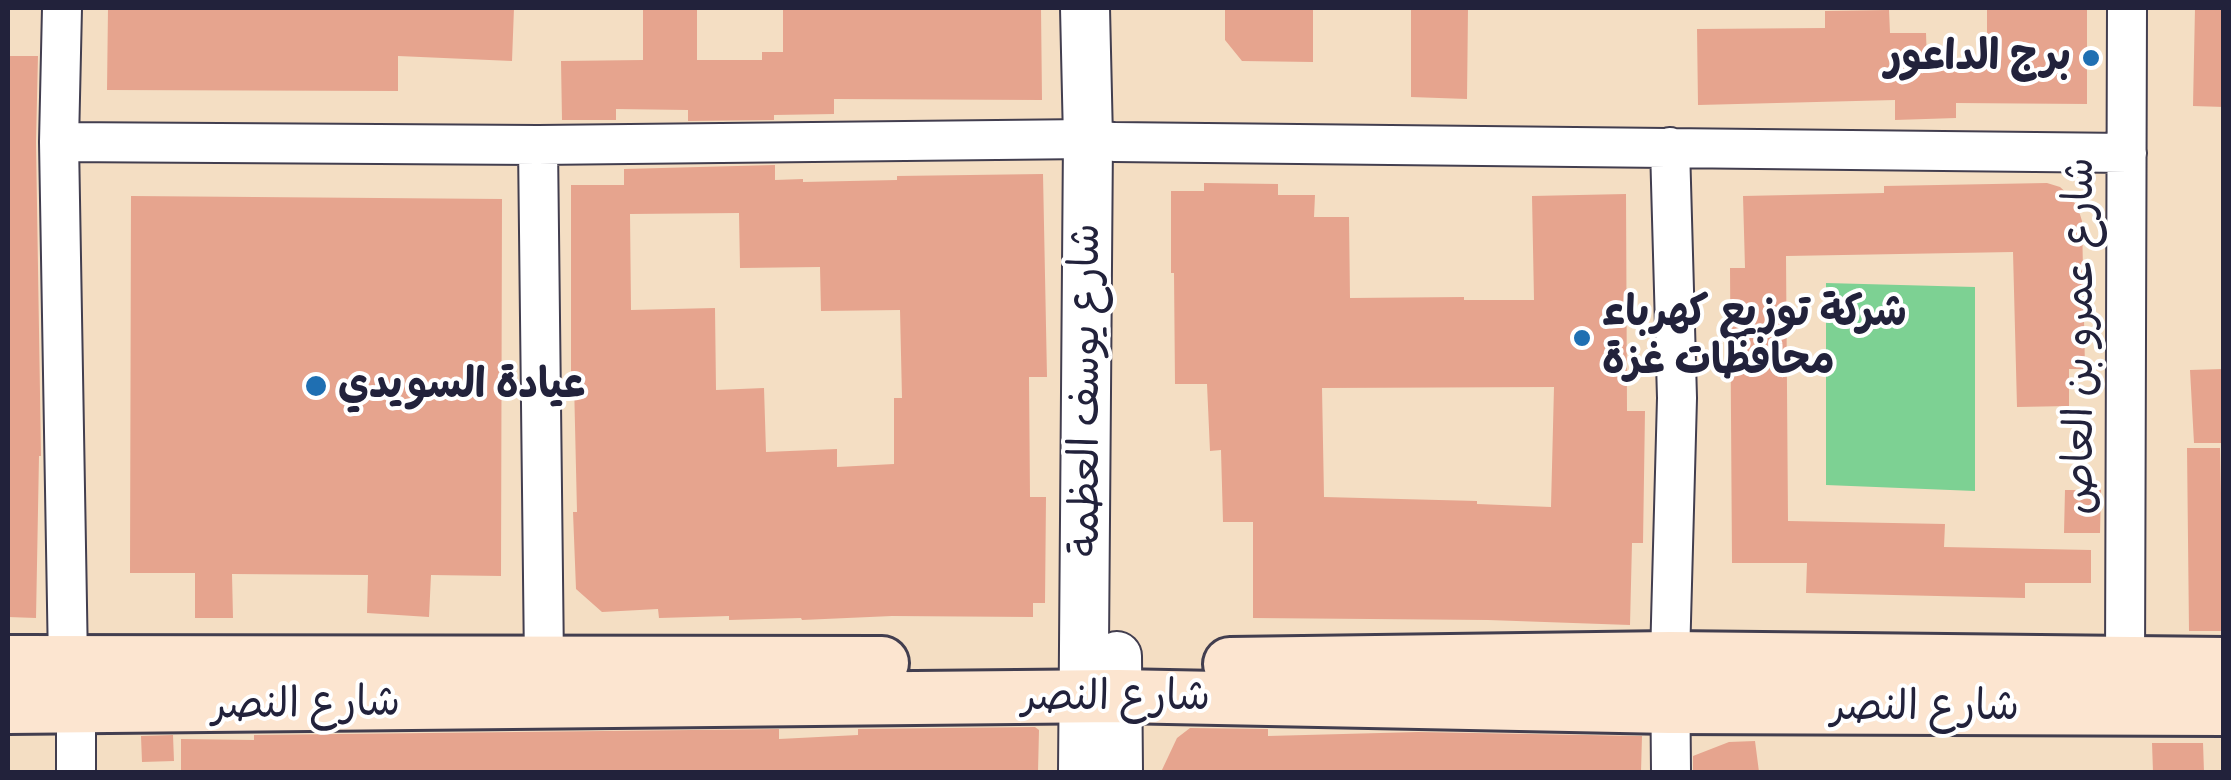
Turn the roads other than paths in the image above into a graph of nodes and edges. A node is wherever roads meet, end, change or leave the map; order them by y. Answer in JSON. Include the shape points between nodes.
{"nodes":[{"id":1,"x":62,"y":8,"type":"edge"},
{"id":2,"x":1085,"y":8,"type":"edge"},
{"id":3,"x":1114,"y":8,"type":"edge"},
{"id":4,"x":2128,"y":8,"type":"edge"},
{"id":5,"x":1101,"y":140,"type":"junction"},
{"id":6,"x":59,"y":142,"type":"junction"},
{"id":7,"x":538,"y":145,"type":"junction"},
{"id":8,"x":1670,"y":148,"type":"junction"},
{"id":9,"x":2127,"y":153,"type":"junction"},
{"id":10,"x":8,"y":662,"type":"edge"},
{"id":11,"x":544,"y":663,"type":"junction"},
{"id":12,"x":2124,"y":664,"type":"junction"},
{"id":13,"x":2224,"y":664,"type":"edge"},
{"id":14,"x":1101,"y":681,"type":"junction"},
{"id":15,"x":1670,"y":683,"type":"junction"},
{"id":16,"x":72,"y":685,"type":"junction"},
{"id":17,"x":8,"y":707,"type":"edge"},
{"id":18,"x":2224,"y":708,"type":"edge"},
{"id":19,"x":76,"y":772,"type":"edge"},
{"id":20,"x":1083,"y":772,"type":"edge"},
{"id":21,"x":1118,"y":772,"type":"edge"},
{"id":22,"x":1671,"y":772,"type":"edge"}],
"edges":[{"from":1,"to":6,"type":"street"},
{"from":2,"to":5,"type":"street","name":"شارع يوسف العظمة"},
{"from":3,"to":5,"type":"street","name":"شارع يوسف العظمة"},
{"from":4,"to":9,"type":"street","name":"شارع عمرو بن العاص"},
{"from":5,"to":7,"type":"street"},
{"from":5,"to":8,"type":"street"},
{"from":5,"to":14,"type":"street","name":"شارع يوسف العظمة"},
{"from":6,"to":7,"type":"street"},
{"from":6,"to":16,"type":"street"},
{"from":7,"to":11,"type":"street"},
{"from":8,"to":9,"type":"street"},
{"from":8,"to":15,"type":"street","via":[[1677,398]]},
{"from":9,"to":12,"type":"street","name":"شارع عمرو بن العاص"},
{"from":10,"to":16,"type":"main road","name":"شارع النصر"},
{"from":11,"to":14,"type":"main road","name":"شارع النصر"},
{"from":11,"to":16,"type":"main road","name":"شارع النصر"},
{"from":12,"to":13,"type":"main road","name":"شارع النصر"},
{"from":12,"to":15,"type":"main road","name":"شارع النصر"},
{"from":14,"to":15,"type":"main road","name":"شارع النصر"},
{"from":14,"to":16,"type":"main road","name":"شارع النصر"},
{"from":14,"to":20,"type":"street","name":"شارع يوسف العظمة"},
{"from":14,"to":21,"type":"street","name":"شارع يوسف العظمة"},
{"from":15,"to":18,"type":"main road","name":"شارع النصر"},
{"from":15,"to":22,"type":"street"},
{"from":16,"to":17,"type":"main road","name":"شارع النصر"},
{"from":16,"to":19,"type":"street"}]}
